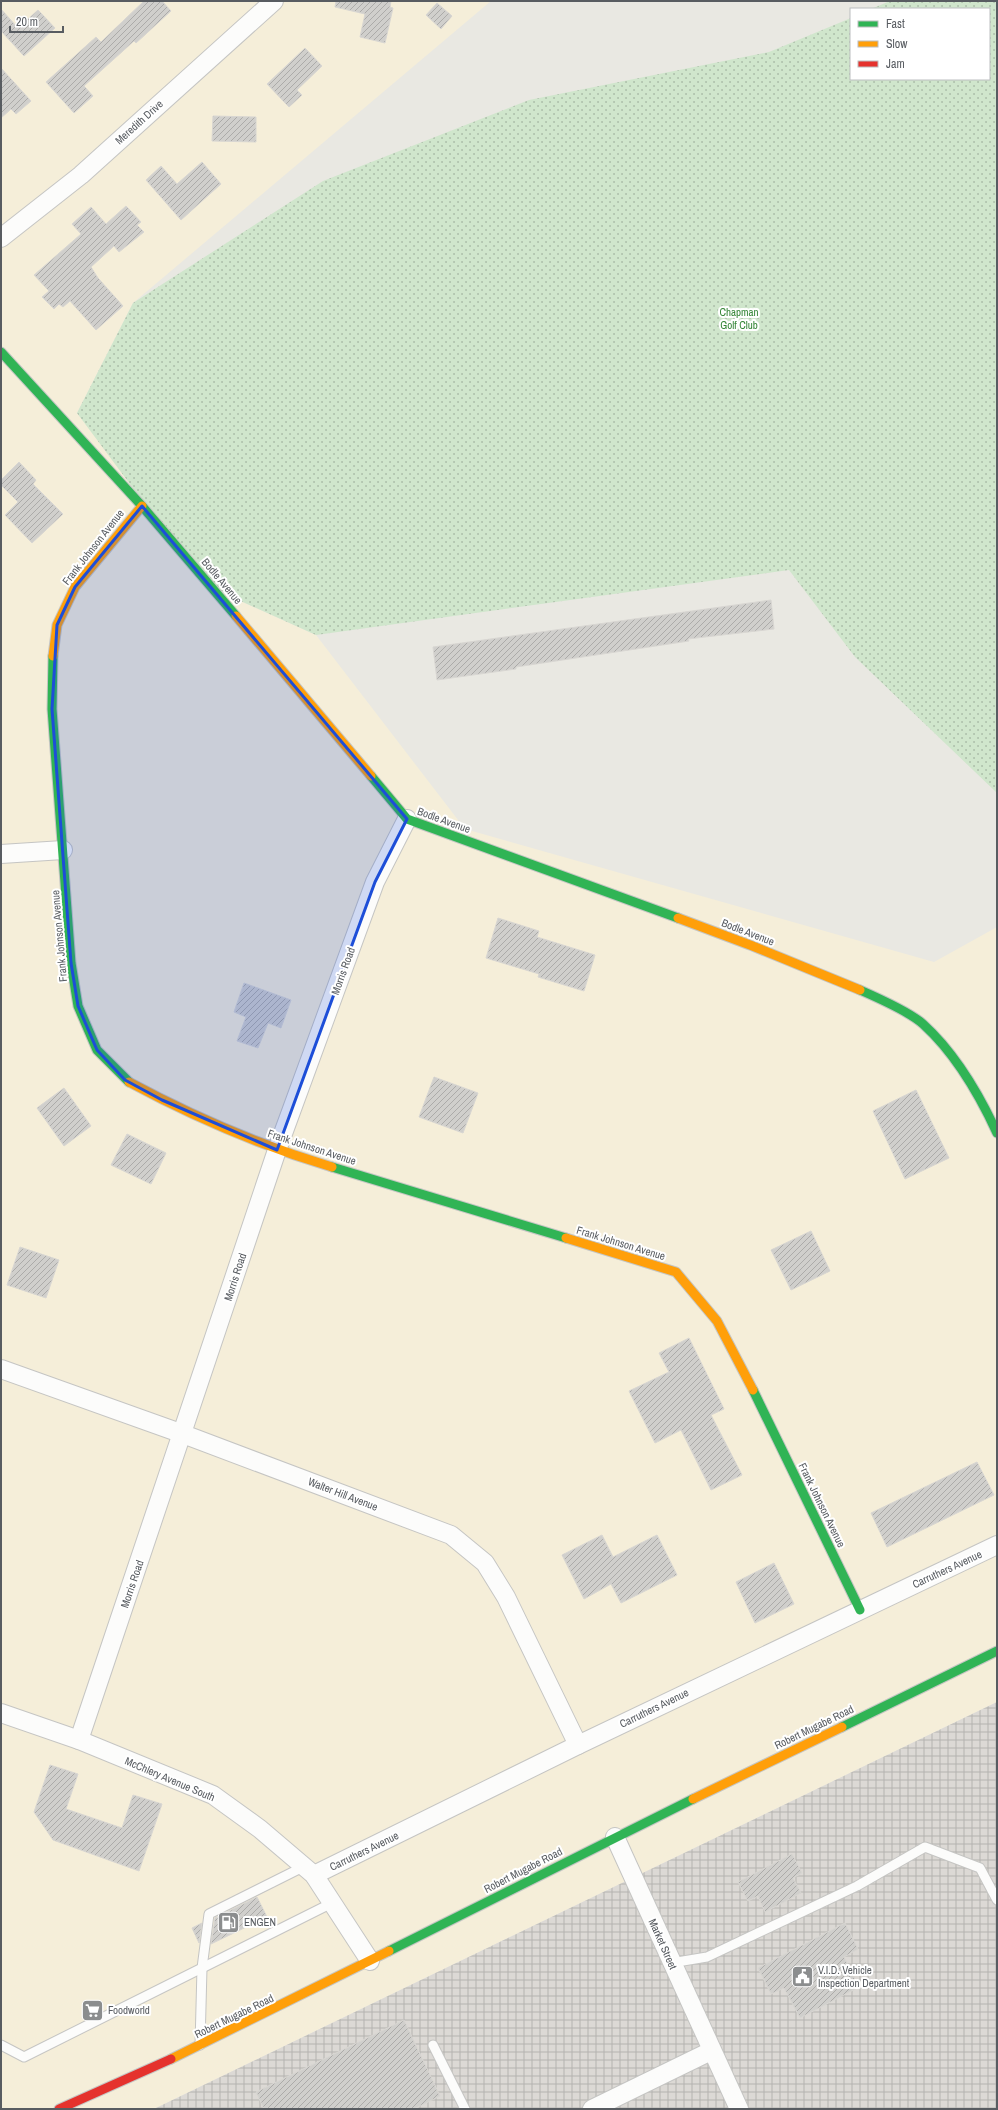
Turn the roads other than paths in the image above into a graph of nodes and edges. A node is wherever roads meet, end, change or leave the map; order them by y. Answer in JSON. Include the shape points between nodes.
{"nodes":[{"id":1,"x":274,"y":1,"type":"edge"},
{"id":2,"x":1,"y":238,"type":"edge"},
{"id":3,"x":1,"y":352,"type":"edge"},
{"id":4,"x":142,"y":506,"type":"junction"},
{"id":5,"x":406,"y":819,"type":"junction"},
{"id":6,"x":63,"y":850,"type":"junction"},
{"id":7,"x":1,"y":854,"type":"edge"},
{"id":8,"x":997,"y":1133,"type":"edge"},
{"id":9,"x":277,"y":1150,"type":"junction"},
{"id":10,"x":1,"y":1368,"type":"edge"},
{"id":11,"x":184,"y":1434,"type":"junction"},
{"id":12,"x":997,"y":1545,"type":"edge"},
{"id":13,"x":860,"y":1610,"type":"junction"},
{"id":14,"x":997,"y":1651,"type":"edge"},
{"id":15,"x":1,"y":1713,"type":"edge"},
{"id":16,"x":79,"y":1740,"type":"junction"},
{"id":17,"x":578,"y":1745,"type":"junction"},
{"id":18,"x":615,"y":1837,"type":"junction"},
{"id":19,"x":308,"y":1871,"type":"junction"},
{"id":20,"x":997,"y":1900,"type":"edge"},
{"id":21,"x":332,"y":1903,"type":"junction"},
{"id":22,"x":370,"y":1961,"type":"junction"},
{"id":23,"x":671,"y":1963,"type":"junction"},
{"id":24,"x":202,"y":1968,"type":"junction"},
{"id":25,"x":1,"y":2045,"type":"edge"},
{"id":26,"x":433,"y":2045,"type":"dead end"},
{"id":27,"x":200,"y":2046,"type":"junction"},
{"id":28,"x":711,"y":2051,"type":"junction"},
{"id":29,"x":59,"y":2109,"type":"edge"},
{"id":30,"x":465,"y":2109,"type":"edge"},
{"id":31,"x":592,"y":2109,"type":"edge"},
{"id":32,"x":739,"y":2109,"type":"edge"}],
"edges":[{"from":1,"to":2,"type":"street","name":"Meredith Drive","via":[[81,175]]},
{"from":3,"to":4,"type":"street","name":"Bodle Avenue"},
{"from":4,"to":5,"type":"street","name":"Bodle Avenue"},
{"from":4,"to":6,"type":"street","name":"Frank Johnson Avenue","via":[[75,587],[57,625],[52,667],[52,709]]},
{"from":5,"to":8,"type":"street","name":"Bodle Avenue","via":[[750,945],[874,996],[922,1023],[952,1056],[984,1105]]},
{"from":5,"to":9,"type":"street","name":"Morris Road","via":[[375,882]]},
{"from":6,"to":7,"type":"street"},
{"from":6,"to":9,"type":"street","name":"Frank Johnson Avenue","via":[[71,963],[78,1006],[97,1050],[125,1080],[162,1100]]},
{"from":9,"to":11,"type":"street","name":"Morris Road"},
{"from":9,"to":13,"type":"street","name":"Frank Johnson Avenue","via":[[676,1272],[716,1321],[763,1409]]},
{"from":10,"to":11,"type":"street","name":"Walter Hill Avenue"},
{"from":11,"to":16,"type":"street","name":"Morris Road"},
{"from":11,"to":17,"type":"street","name":"Walter Hill Avenue","via":[[451,1535],[485,1563],[506,1597]]},
{"from":12,"to":13,"type":"street","name":"Carruthers Avenue"},
{"from":13,"to":17,"type":"street","name":"Carruthers Avenue"},
{"from":14,"to":18,"type":"street","name":"Robert Mugabe Road"},
{"from":15,"to":16,"type":"street","name":"McChlery Avenue South"},
{"from":16,"to":19,"type":"street","name":"McChlery Avenue South","via":[[213,1795],[260,1828]]},
{"from":17,"to":19,"type":"street","name":"Carruthers Avenue"},
{"from":18,"to":22,"type":"street","name":"Robert Mugabe Road"},
{"from":18,"to":23,"type":"street","name":"Market Street"},
{"from":19,"to":21,"type":"street","name":"McChlery Avenue South"},
{"from":19,"to":24,"type":"lane","via":[[209,1914]]},
{"from":20,"to":23,"type":"lane","via":[[980,1868],[925,1847],[857,1886],[707,1957]]},
{"from":21,"to":22,"type":"street","name":"McChlery Avenue South"},
{"from":21,"to":24,"type":"lane"},
{"from":22,"to":27,"type":"street","name":"Robert Mugabe Road"},
{"from":23,"to":28,"type":"street","name":"Market Street"},
{"from":24,"to":25,"type":"lane","via":[[24,2057]]},
{"from":24,"to":27,"type":"lane"},
{"from":26,"to":30,"type":"lane"},
{"from":27,"to":29,"type":"street","name":"Robert Mugabe Road"},
{"from":28,"to":31,"type":"street"},
{"from":28,"to":32,"type":"street","name":"Market Street"}]}
